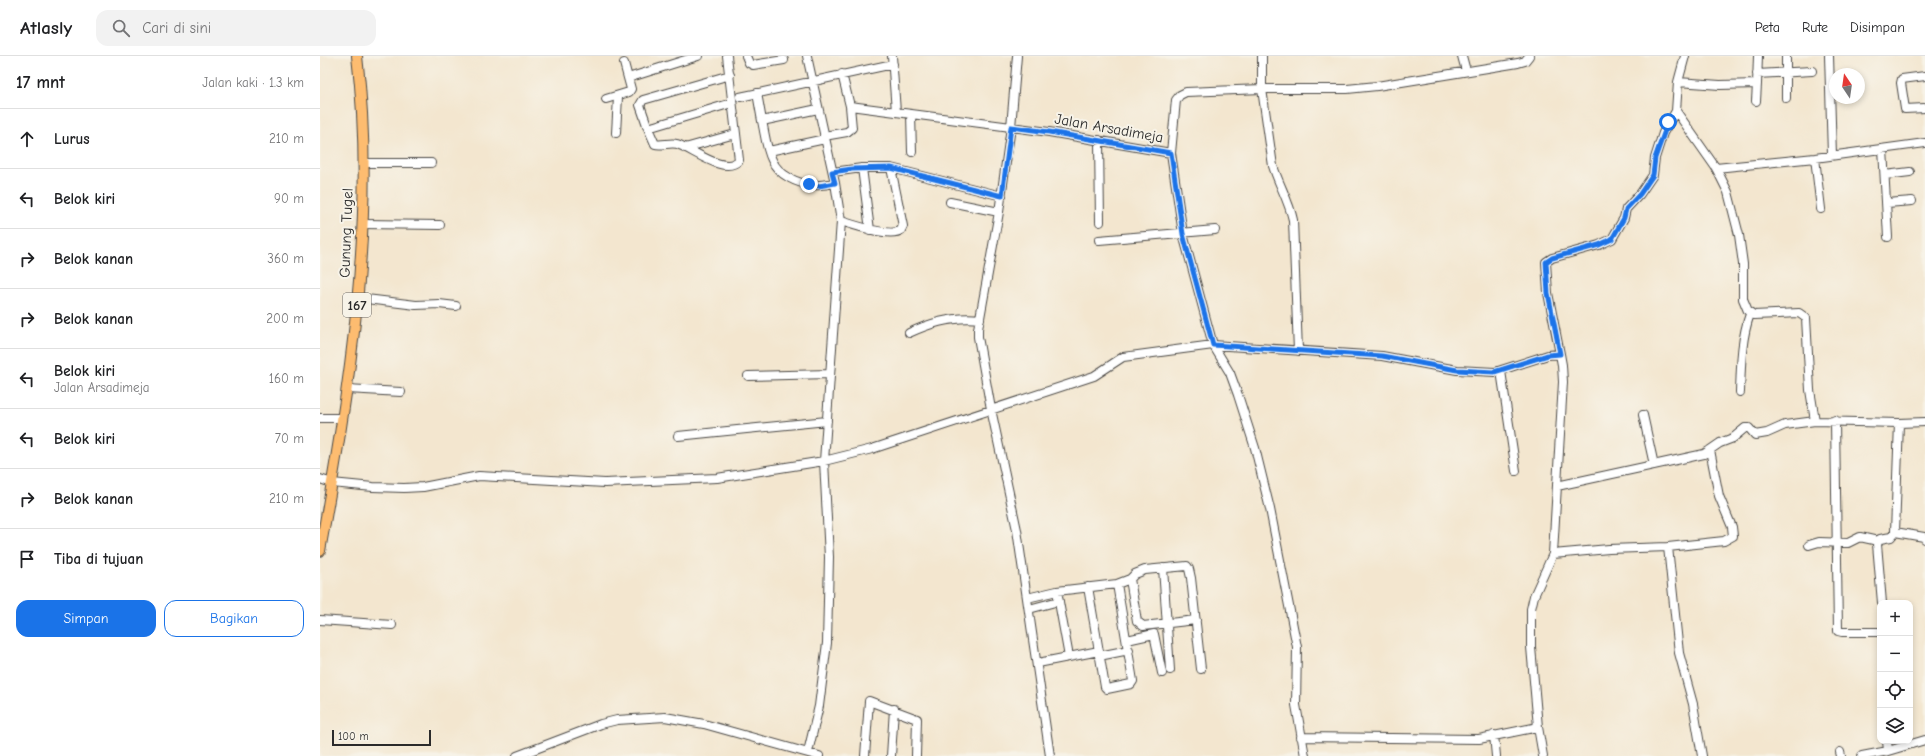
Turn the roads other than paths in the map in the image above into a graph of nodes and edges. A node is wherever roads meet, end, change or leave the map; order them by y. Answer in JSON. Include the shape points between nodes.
{"nodes":[{"id":1,"x":356,"y":56,"type":"edge"},
{"id":2,"x":698,"y":56,"type":"edge"},
{"id":3,"x":727,"y":56,"type":"edge"},
{"id":4,"x":746,"y":56,"type":"edge"},
{"id":5,"x":807,"y":56,"type":"edge"},
{"id":6,"x":1017,"y":56,"type":"edge"},
{"id":7,"x":1262,"y":56,"type":"edge"},
{"id":8,"x":1462,"y":56,"type":"edge"},
{"id":9,"x":1529,"y":56,"type":"edge"},
{"id":10,"x":1685,"y":56,"type":"edge"},
{"id":11,"x":1758,"y":56,"type":"edge"},
{"id":12,"x":1786,"y":56,"type":"edge"},
{"id":13,"x":1829,"y":56,"type":"edge"},
{"id":14,"x":784,"y":60,"type":"dead end"},
{"id":15,"x":892,"y":60,"type":"edge"},
{"id":16,"x":624,"y":63,"type":"dead end"},
{"id":17,"x":1466,"y":71,"type":"junction"},
{"id":18,"x":1812,"y":71,"type":"dead end"},
{"id":19,"x":1786,"y":73,"type":"junction"},
{"id":20,"x":842,"y":74,"type":"junction"},
{"id":21,"x":1757,"y":74,"type":"junction"},
{"id":22,"x":730,"y":75,"type":"junction"},
{"id":23,"x":1925,"y":76,"type":"edge"},
{"id":24,"x":628,"y":78,"type":"junction"},
{"id":25,"x":812,"y":81,"type":"junction"},
{"id":26,"x":1678,"y":82,"type":"junction"},
{"id":27,"x":1756,"y":84,"type":"junction"},
{"id":28,"x":1262,"y":89,"type":"junction"},
{"id":29,"x":757,"y":93,"type":"junction"},
{"id":30,"x":618,"y":97,"type":"junction"},
{"id":31,"x":740,"y":97,"type":"dead end"},
{"id":32,"x":1786,"y":98,"type":"dead end"},
{"id":33,"x":606,"y":99,"type":"dead end"},
{"id":34,"x":1756,"y":101,"type":"dead end"},
{"id":35,"x":732,"y":103,"type":"junction"},
{"id":36,"x":850,"y":106,"type":"junction"},
{"id":37,"x":1925,"y":108,"type":"edge"},
{"id":38,"x":818,"y":109,"type":"junction"},
{"id":39,"x":1676,"y":111,"type":"junction"},
{"id":40,"x":896,"y":112,"type":"junction"},
{"id":41,"x":911,"y":114,"type":"junction"},
{"id":42,"x":762,"y":121,"type":"junction"},
{"id":43,"x":1011,"y":127,"type":"junction"},
{"id":44,"x":648,"y":128,"type":"junction"},
{"id":45,"x":616,"y":134,"type":"dead end"},
{"id":46,"x":735,"y":134,"type":"junction"},
{"id":47,"x":825,"y":138,"type":"junction"},
{"id":48,"x":1099,"y":140,"type":"junction"},
{"id":49,"x":1925,"y":143,"type":"edge"},
{"id":50,"x":685,"y":148,"type":"junction"},
{"id":51,"x":1883,"y":149,"type":"junction"},
{"id":52,"x":769,"y":151,"type":"junction"},
{"id":53,"x":912,"y":152,"type":"dead end"},
{"id":54,"x":1171,"y":153,"type":"junction"},
{"id":55,"x":1832,"y":155,"type":"junction"},
{"id":56,"x":1815,"y":158,"type":"junction"},
{"id":57,"x":363,"y":163,"type":"junction"},
{"id":58,"x":431,"y":163,"type":"dead end"},
{"id":59,"x":862,"y":168,"type":"junction"},
{"id":60,"x":891,"y":168,"type":"junction"},
{"id":61,"x":1716,"y":168,"type":"junction"},
{"id":62,"x":832,"y":172,"type":"junction"},
{"id":63,"x":1910,"y":172,"type":"dead end"},
{"id":64,"x":1885,"y":175,"type":"junction"},
{"id":65,"x":835,"y":183,"type":"junction"},
{"id":66,"x":1002,"y":196,"type":"junction"},
{"id":67,"x":1912,"y":201,"type":"dead end"},
{"id":68,"x":950,"y":202,"type":"dead end"},
{"id":69,"x":1887,"y":203,"type":"junction"},
{"id":70,"x":1821,"y":209,"type":"dead end"},
{"id":71,"x":999,"y":212,"type":"junction"},
{"id":72,"x":841,"y":221,"type":"junction"},
{"id":73,"x":1100,"y":222,"type":"dead end"},
{"id":74,"x":362,"y":224,"type":"junction"},
{"id":75,"x":440,"y":225,"type":"dead end"},
{"id":76,"x":870,"y":230,"type":"junction"},
{"id":77,"x":1215,"y":230,"type":"dead end"},
{"id":78,"x":1183,"y":234,"type":"junction"},
{"id":79,"x":1888,"y":237,"type":"dead end"},
{"id":80,"x":1099,"y":240,"type":"dead end"},
{"id":81,"x":358,"y":298,"type":"junction"},
{"id":82,"x":456,"y":306,"type":"dead end"},
{"id":83,"x":1750,"y":314,"type":"junction"},
{"id":84,"x":980,"y":319,"type":"junction"},
{"id":85,"x":909,"y":333,"type":"dead end"},
{"id":86,"x":1213,"y":345,"type":"junction"},
{"id":87,"x":1298,"y":351,"type":"junction"},
{"id":88,"x":1560,"y":354,"type":"junction"},
{"id":89,"x":1501,"y":371,"type":"junction"},
{"id":90,"x":830,"y":374,"type":"junction"},
{"id":91,"x":748,"y":376,"type":"dead end"},
{"id":92,"x":347,"y":389,"type":"junction"},
{"id":93,"x":401,"y":392,"type":"dead end"},
{"id":94,"x":1740,"y":392,"type":"dead end"},
{"id":95,"x":990,"y":409,"type":"junction"},
{"id":96,"x":1643,"y":415,"type":"dead end"},
{"id":97,"x":320,"y":418,"type":"edge"},
{"id":98,"x":342,"y":418,"type":"junction"},
{"id":99,"x":1835,"y":420,"type":"junction"},
{"id":100,"x":827,"y":421,"type":"junction"},
{"id":101,"x":1815,"y":421,"type":"junction"},
{"id":102,"x":1899,"y":422,"type":"junction"},
{"id":103,"x":1925,"y":422,"type":"edge"},
{"id":104,"x":678,"y":436,"type":"dead end"},
{"id":105,"x":1711,"y":449,"type":"junction"},
{"id":106,"x":824,"y":461,"type":"junction"},
{"id":107,"x":1654,"y":465,"type":"junction"},
{"id":108,"x":1516,"y":471,"type":"dead end"},
{"id":109,"x":320,"y":479,"type":"edge"},
{"id":110,"x":332,"y":483,"type":"junction"},
{"id":111,"x":1557,"y":486,"type":"junction"},
{"id":112,"x":322,"y":523,"type":"edge"},
{"id":113,"x":1895,"y":532,"type":"junction"},
{"id":114,"x":321,"y":538,"type":"edge"},
{"id":115,"x":1925,"y":539,"type":"edge"},
{"id":116,"x":1878,"y":541,"type":"junction"},
{"id":117,"x":1837,"y":544,"type":"junction"},
{"id":118,"x":1809,"y":546,"type":"dead end"},
{"id":119,"x":1668,"y":547,"type":"junction"},
{"id":120,"x":320,"y":551,"type":"edge"},
{"id":121,"x":1553,"y":554,"type":"junction"},
{"id":122,"x":1163,"y":568,"type":"junction"},
{"id":123,"x":1130,"y":579,"type":"junction"},
{"id":124,"x":1116,"y":584,"type":"junction"},
{"id":125,"x":1088,"y":587,"type":"junction"},
{"id":126,"x":1057,"y":591,"type":"junction"},
{"id":127,"x":1027,"y":598,"type":"junction"},
{"id":128,"x":1882,"y":600,"type":"edge"},
{"id":129,"x":1059,"y":602,"type":"junction"},
{"id":130,"x":1029,"y":609,"type":"junction"},
{"id":131,"x":320,"y":620,"type":"edge"},
{"id":132,"x":1196,"y":620,"type":"junction"},
{"id":133,"x":1166,"y":623,"type":"junction"},
{"id":134,"x":392,"y":625,"type":"dead end"},
{"id":135,"x":1877,"y":632,"type":"edge"},
{"id":136,"x":1127,"y":640,"type":"junction"},
{"id":137,"x":1128,"y":650,"type":"junction"},
{"id":138,"x":1099,"y":653,"type":"junction"},
{"id":139,"x":1069,"y":657,"type":"junction"},
{"id":140,"x":1038,"y":663,"type":"junction"},
{"id":141,"x":1202,"y":669,"type":"dead end"},
{"id":142,"x":1170,"y":670,"type":"dead end"},
{"id":143,"x":1162,"y":673,"type":"dead end"},
{"id":144,"x":894,"y":709,"type":"junction"},
{"id":145,"x":1538,"y":726,"type":"junction"},
{"id":146,"x":1494,"y":735,"type":"junction"},
{"id":147,"x":1301,"y":737,"type":"junction"},
{"id":148,"x":1925,"y":740,"type":"edge"},
{"id":149,"x":1887,"y":744,"type":"edge"},
{"id":150,"x":1888,"y":751,"type":"junction"},
{"id":151,"x":808,"y":752,"type":"junction"},
{"id":152,"x":517,"y":756,"type":"edge"},
{"id":153,"x":819,"y":756,"type":"edge"},
{"id":154,"x":865,"y":756,"type":"edge"},
{"id":155,"x":891,"y":756,"type":"edge"},
{"id":156,"x":916,"y":756,"type":"edge"},
{"id":157,"x":1050,"y":756,"type":"edge"},
{"id":158,"x":1305,"y":756,"type":"edge"},
{"id":159,"x":1496,"y":756,"type":"edge"},
{"id":160,"x":1542,"y":756,"type":"edge"},
{"id":161,"x":1702,"y":756,"type":"edge"},
{"id":162,"x":1862,"y":756,"type":"edge"}],
"edges":[{"from":1,"to":57,"type":"main road","name":"Gunung Tugel","number":"167","via":[[362,109]]},
{"from":2,"to":24,"type":"street"},
{"from":3,"to":22,"type":"street"},
{"from":4,"to":14,"type":"street","via":[[753,65]]},
{"from":5,"to":25,"type":"street"},
{"from":6,"to":43,"type":"street"},
{"from":7,"to":28,"type":"street"},
{"from":8,"to":17,"type":"street"},
{"from":9,"to":17,"type":"street","name":"Jalan Arsadimeja","via":[[1523,62]]},
{"from":10,"to":26,"type":"street"},
{"from":11,"to":21,"type":"street"},
{"from":12,"to":19,"type":"street"},
{"from":13,"to":55,"type":"street"},
{"from":15,"to":20,"type":"street"},
{"from":15,"to":40,"type":"street"},
{"from":16,"to":24,"type":"street"},
{"from":17,"to":28,"type":"street","name":"Jalan Arsadimeja","via":[[1347,89]]},
{"from":18,"to":19,"type":"street"},
{"from":19,"to":21,"type":"street"},
{"from":19,"to":32,"type":"street"},
{"from":20,"to":25,"type":"street"},
{"from":20,"to":36,"type":"street"},
{"from":21,"to":27,"type":"street"},
{"from":22,"to":35,"type":"street"},
{"from":22,"to":44,"type":"street","via":[[643,100],[640,105]]},
{"from":23,"to":37,"type":"street","via":[[1902,79],[1901,83],[1905,109]]},
{"from":24,"to":30,"type":"street","via":[[630,92]]},
{"from":25,"to":29,"type":"street"},
{"from":25,"to":38,"type":"street"},
{"from":26,"to":27,"type":"street"},
{"from":26,"to":39,"type":"street"},
{"from":27,"to":34,"type":"street"},
{"from":28,"to":54,"type":"street","name":"Jalan Arsadimeja","via":[[1186,92],[1180,95],[1176,100]]},
{"from":28,"to":87,"type":"street","via":[[1274,166],[1293,220]]},
{"from":29,"to":31,"type":"street"},
{"from":29,"to":42,"type":"street"},
{"from":30,"to":33,"type":"street"},
{"from":30,"to":45,"type":"street"},
{"from":35,"to":44,"type":"street"},
{"from":35,"to":46,"type":"street"},
{"from":36,"to":40,"type":"street","name":"Jalan Arsadimeja"},
{"from":36,"to":47,"type":"street","via":[[852,128],[847,132]]},
{"from":38,"to":42,"type":"street"},
{"from":38,"to":47,"type":"street"},
{"from":39,"to":61,"type":"street"},
{"from":39,"to":88,"type":"street","via":[[1663,133],[1653,175],[1626,209],[1612,239],[1546,262],[1548,293]]},
{"from":40,"to":41,"type":"street","name":"Jalan Arsadimeja"},
{"from":41,"to":43,"type":"street","name":"Jalan Arsadimeja"},
{"from":41,"to":53,"type":"street"},
{"from":42,"to":52,"type":"street"},
{"from":43,"to":48,"type":"street","name":"Jalan Arsadimeja"},
{"from":43,"to":66,"type":"street"},
{"from":44,"to":50,"type":"street","via":[[655,144],[676,144]]},
{"from":46,"to":50,"type":"street"},
{"from":46,"to":50,"type":"street","via":[[739,160],[731,166],[721,165]]},
{"from":47,"to":52,"type":"street"},
{"from":47,"to":62,"type":"street"},
{"from":48,"to":54,"type":"street","name":"Jalan Arsadimeja"},
{"from":48,"to":73,"type":"street"},
{"from":49,"to":51,"type":"street"},
{"from":51,"to":55,"type":"street"},
{"from":51,"to":64,"type":"street"},
{"from":52,"to":65,"type":"street","via":[[781,173],[798,182],[812,185]]},
{"from":54,"to":78,"type":"street"},
{"from":55,"to":56,"type":"street"},
{"from":56,"to":61,"type":"street"},
{"from":56,"to":70,"type":"street"},
{"from":57,"to":58,"type":"street"},
{"from":57,"to":74,"type":"main road","name":"Gunung Tugel","number":"167"},
{"from":59,"to":60,"type":"street"},
{"from":59,"to":62,"type":"street"},
{"from":59,"to":76,"type":"street"},
{"from":60,"to":66,"type":"street"},
{"from":60,"to":76,"type":"street","via":[[901,230]]},
{"from":61,"to":83,"type":"street","via":[[1733,209],[1743,264],[1743,299]]},
{"from":62,"to":65,"type":"street"},
{"from":63,"to":64,"type":"street"},
{"from":64,"to":69,"type":"street"},
{"from":65,"to":72,"type":"street"},
{"from":66,"to":71,"type":"street"},
{"from":67,"to":69,"type":"street"},
{"from":68,"to":71,"type":"street"},
{"from":69,"to":79,"type":"street"},
{"from":71,"to":84,"type":"street"},
{"from":72,"to":76,"type":"street"},
{"from":72,"to":90,"type":"street"},
{"from":74,"to":75,"type":"street"},
{"from":74,"to":81,"type":"main road","name":"Gunung Tugel","number":"167"},
{"from":77,"to":78,"type":"street"},
{"from":78,"to":80,"type":"street"},
{"from":78,"to":86,"type":"street"},
{"from":81,"to":82,"type":"street","via":[[416,305]]},
{"from":81,"to":92,"type":"main road","name":"Gunung Tugel","number":"167"},
{"from":83,"to":94,"type":"street","via":[[1741,352]]},
{"from":83,"to":101,"type":"street","via":[[1799,313],[1806,318],[1810,390]]},
{"from":84,"to":85,"type":"street","via":[[964,318],[941,322]]},
{"from":84,"to":95,"type":"street","via":[[979,344]]},
{"from":86,"to":87,"type":"street"},
{"from":86,"to":95,"type":"street","via":[[1123,357],[1094,376]]},
{"from":86,"to":147,"type":"street","via":[[1230,373],[1238,395],[1255,448],[1270,509],[1297,647],[1296,705]]},
{"from":87,"to":89,"type":"street","via":[[1382,356],[1457,370]]},
{"from":88,"to":89,"type":"street","via":[[1548,355]]},
{"from":88,"to":111,"type":"street","via":[[1563,382]]},
{"from":89,"to":108,"type":"street"},
{"from":90,"to":91,"type":"street"},
{"from":90,"to":100,"type":"street"},
{"from":92,"to":93,"type":"street"},
{"from":92,"to":98,"type":"main road","name":"Gunung Tugel","number":"167"},
{"from":95,"to":106,"type":"street","via":[[872,449]]},
{"from":95,"to":127,"type":"street","via":[[1017,530]]},
{"from":96,"to":107,"type":"street"},
{"from":97,"to":98,"type":"street"},
{"from":98,"to":110,"type":"main road","name":"Gunung Tugel","number":"167"},
{"from":99,"to":101,"type":"street"},
{"from":99,"to":102,"type":"street"},
{"from":99,"to":117,"type":"street"},
{"from":100,"to":104,"type":"street"},
{"from":100,"to":106,"type":"street"},
{"from":101,"to":105,"type":"street","via":[[1785,425],[1755,435],[1747,428]]},
{"from":102,"to":103,"type":"street"},
{"from":102,"to":113,"type":"street"},
{"from":105,"to":107,"type":"street","via":[[1704,454]]},
{"from":105,"to":119,"type":"street","via":[[1721,503],[1732,526],[1733,536],[1717,542]]},
{"from":106,"to":110,"type":"street","via":[[717,478],[605,483],[479,476],[424,487],[404,488]]},
{"from":106,"to":151,"type":"street","via":[[829,557],[827,643],[819,706]]},
{"from":107,"to":111,"type":"street"},
{"from":109,"to":110,"type":"street"},
{"from":110,"to":112,"type":"main road","name":"Gunung Tugel","number":"167"},
{"from":111,"to":121,"type":"street"},
{"from":112,"to":114,"type":"main road","name":"Gunung Tugel","number":"167"},
{"from":113,"to":115,"type":"street"},
{"from":113,"to":116,"type":"street","via":[[1891,538]]},
{"from":114,"to":120,"type":"main road","name":"Gunung Tugel","number":"167"},
{"from":116,"to":117,"type":"street","via":[[1860,537],[1851,542]]},
{"from":116,"to":128,"type":"street"},
{"from":117,"to":118,"type":"street","via":[[1814,542]]},
{"from":117,"to":135,"type":"street","via":[[1839,632]]},
{"from":119,"to":121,"type":"street"},
{"from":119,"to":161,"type":"street","via":[[1679,653],[1694,704]]},
{"from":121,"to":145,"type":"street","via":[[1534,596],[1531,609],[1531,648]]},
{"from":122,"to":123,"type":"street","via":[[1140,572]]},
{"from":122,"to":132,"type":"street","via":[[1188,566]]},
{"from":122,"to":133,"type":"street"},
{"from":123,"to":124,"type":"street"},
{"from":123,"to":133,"type":"street","via":[[1138,623],[1143,626]]},
{"from":124,"to":125,"type":"street"},
{"from":124,"to":136,"type":"street"},
{"from":125,"to":126,"type":"street"},
{"from":125,"to":138,"type":"street"},
{"from":126,"to":127,"type":"street"},
{"from":126,"to":129,"type":"street"},
{"from":127,"to":130,"type":"street"},
{"from":129,"to":130,"type":"street"},
{"from":129,"to":139,"type":"street"},
{"from":130,"to":140,"type":"street"},
{"from":131,"to":134,"type":"street"},
{"from":132,"to":133,"type":"street"},
{"from":132,"to":141,"type":"street"},
{"from":133,"to":142,"type":"street"},
{"from":136,"to":137,"type":"street"},
{"from":136,"to":143,"type":"street","via":[[1154,634]]},
{"from":137,"to":138,"type":"street"},
{"from":137,"to":138,"type":"street","via":[[1132,683],[1107,689]]},
{"from":138,"to":139,"type":"street"},
{"from":139,"to":140,"type":"street"},
{"from":140,"to":157,"type":"street"},
{"from":144,"to":154,"type":"street","via":[[869,701]]},
{"from":144,"to":155,"type":"street"},
{"from":144,"to":156,"type":"street","via":[[917,719]]},
{"from":145,"to":146,"type":"street"},
{"from":145,"to":160,"type":"street"},
{"from":146,"to":147,"type":"street","via":[[1479,738]]},
{"from":146,"to":159,"type":"street"},
{"from":147,"to":158,"type":"street"},
{"from":148,"to":150,"type":"street"},
{"from":149,"to":150,"type":"street"},
{"from":150,"to":162,"type":"street"},
{"from":151,"to":152,"type":"street","via":[[704,724],[665,717],[623,719],[601,724]]},
{"from":151,"to":153,"type":"street"}]}
